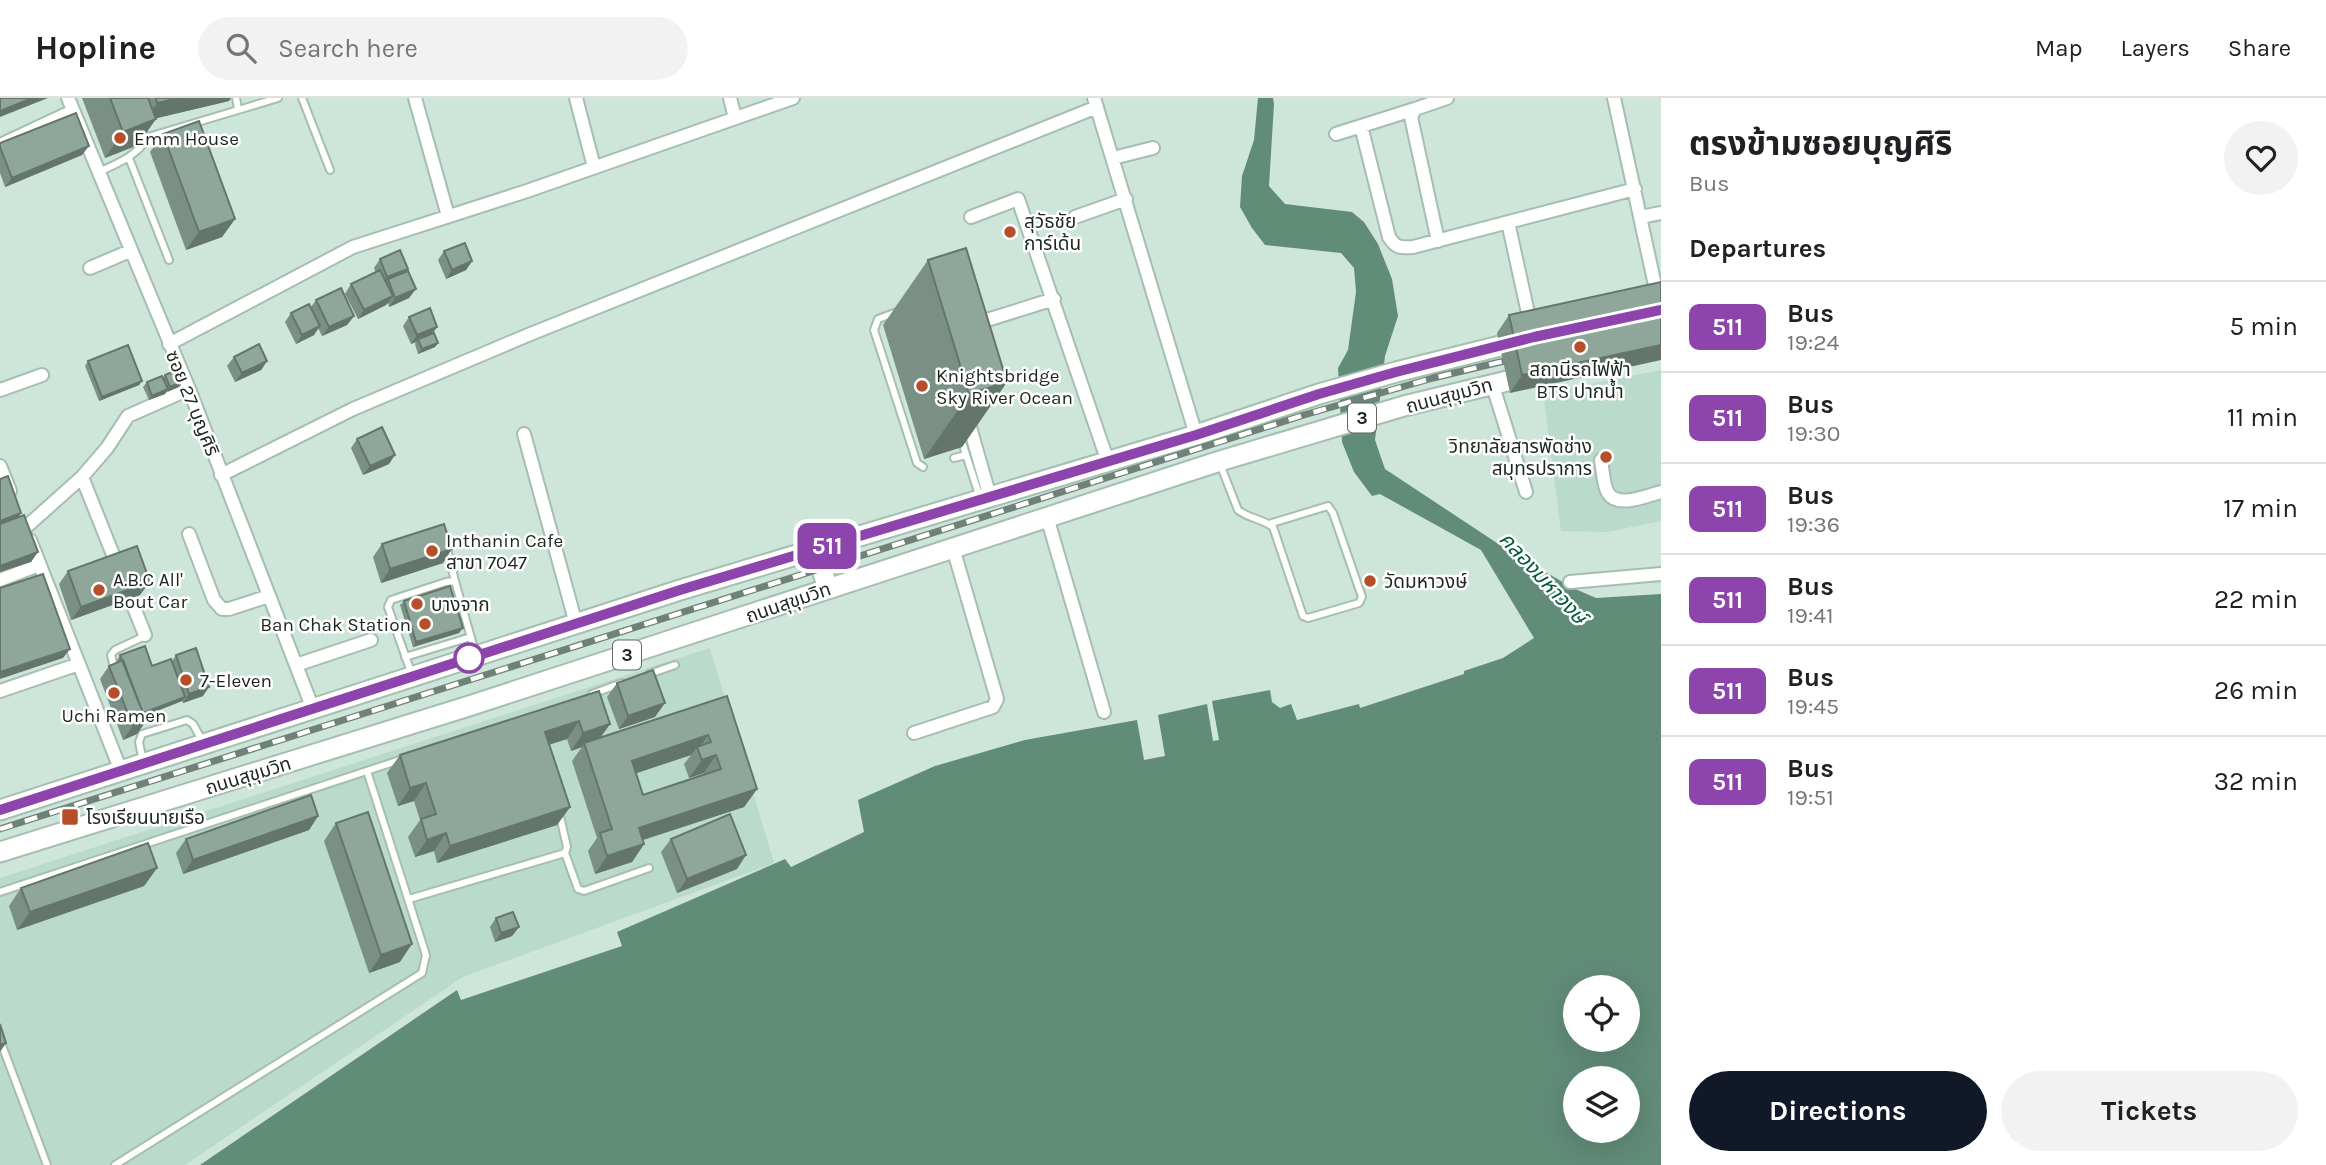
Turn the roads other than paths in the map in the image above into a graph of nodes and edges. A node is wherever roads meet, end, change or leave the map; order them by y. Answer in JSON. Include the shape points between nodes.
{"nodes":[{"id":1,"x":68,"y":98,"type":"edge"},
{"id":2,"x":236,"y":98,"type":"edge"},
{"id":3,"x":278,"y":98,"type":"edge"},
{"id":4,"x":302,"y":98,"type":"edge"},
{"id":5,"x":415,"y":98,"type":"edge"},
{"id":6,"x":576,"y":98,"type":"edge"},
{"id":7,"x":730,"y":98,"type":"edge"},
{"id":8,"x":793,"y":98,"type":"edge"},
{"id":9,"x":1447,"y":98,"type":"edge"},
{"id":10,"x":1614,"y":98,"type":"edge"},
{"id":11,"x":1096,"y":102,"type":"edge"},
{"id":12,"x":238,"y":109,"type":"junction"},
{"id":13,"x":1415,"y":109,"type":"junction"},
{"id":14,"x":73,"y":111,"type":"junction"},
{"id":15,"x":736,"y":118,"type":"junction"},
{"id":16,"x":1361,"y":126,"type":"junction"},
{"id":17,"x":139,"y":132,"type":"edge"},
{"id":18,"x":1336,"y":134,"type":"dead end"},
{"id":19,"x":145,"y":144,"type":"junction"},
{"id":20,"x":0,"y":145,"type":"edge"},
{"id":21,"x":1153,"y":148,"type":"dead end"},
{"id":22,"x":129,"y":158,"type":"junction"},
{"id":23,"x":1113,"y":158,"type":"junction"},
{"id":24,"x":594,"y":167,"type":"junction"},
{"id":25,"x":331,"y":170,"type":"dead end"},
{"id":26,"x":98,"y":172,"type":"junction"},
{"id":27,"x":1634,"y":190,"type":"junction"},
{"id":28,"x":1126,"y":199,"type":"junction"},
{"id":29,"x":1661,"y":213,"type":"edge"},
{"id":30,"x":448,"y":216,"type":"junction"},
{"id":31,"x":971,"y":217,"type":"dead end"},
{"id":32,"x":1075,"y":217,"type":"dead end"},
{"id":33,"x":1641,"y":217,"type":"junction"},
{"id":34,"x":1508,"y":222,"type":"junction"},
{"id":35,"x":1438,"y":241,"type":"junction"},
{"id":36,"x":130,"y":251,"type":"junction"},
{"id":37,"x":169,"y":260,"type":"dead end"},
{"id":38,"x":90,"y":268,"type":"dead end"},
{"id":39,"x":1054,"y":299,"type":"junction"},
{"id":40,"x":901,"y":311,"type":"dead end"},
{"id":41,"x":1656,"y":311,"type":"edge"},
{"id":42,"x":1528,"y":313,"type":"edge"},
{"id":43,"x":987,"y":320,"type":"edge"},
{"id":44,"x":1547,"y":334,"type":"edge"},
{"id":45,"x":169,"y":344,"type":"junction"},
{"id":46,"x":1553,"y":370,"type":"edge"},
{"id":47,"x":42,"y":375,"type":"dead end"},
{"id":48,"x":1483,"y":386,"type":"junction"},
{"id":49,"x":189,"y":388,"type":"junction"},
{"id":50,"x":0,"y":390,"type":"edge"},
{"id":51,"x":963,"y":405,"type":"edge"},
{"id":52,"x":959,"y":429,"type":"dead end"},
{"id":53,"x":524,"y":434,"type":"dead end"},
{"id":54,"x":1196,"y":435,"type":"junction"},
{"id":55,"x":966,"y":455,"type":"junction"},
{"id":56,"x":954,"y":458,"type":"dead end"},
{"id":57,"x":1601,"y":460,"type":"dead end"},
{"id":58,"x":1220,"y":461,"type":"junction"},
{"id":59,"x":1108,"y":462,"type":"junction"},
{"id":60,"x":923,"y":467,"type":"dead end"},
{"id":61,"x":1,"y":469,"type":"edge"},
{"id":62,"x":222,"y":475,"type":"junction"},
{"id":63,"x":82,"y":477,"type":"junction"},
{"id":64,"x":1526,"y":492,"type":"dead end"},
{"id":65,"x":1661,"y":492,"type":"edge"},
{"id":66,"x":985,"y":499,"type":"junction"},
{"id":67,"x":20,"y":516,"type":"junction"},
{"id":68,"x":1047,"y":516,"type":"junction"},
{"id":69,"x":1269,"y":524,"type":"junction"},
{"id":70,"x":189,"y":534,"type":"dead end"},
{"id":71,"x":445,"y":544,"type":"edge"},
{"id":72,"x":953,"y":548,"type":"junction"},
{"id":73,"x":816,"y":550,"type":"junction"},
{"id":74,"x":39,"y":565,"type":"junction"},
{"id":75,"x":1661,"y":574,"type":"edge"},
{"id":76,"x":0,"y":580,"type":"edge"},
{"id":77,"x":455,"y":581,"type":"junction"},
{"id":78,"x":1570,"y":582,"type":"dead end"},
{"id":79,"x":828,"y":588,"type":"junction"},
{"id":80,"x":269,"y":596,"type":"junction"},
{"id":81,"x":576,"y":624,"type":"junction"},
{"id":82,"x":145,"y":635,"type":"joint"},
{"id":83,"x":371,"y":640,"type":"dead end"},
{"id":84,"x":473,"y":647,"type":"junction"},
{"id":85,"x":405,"y":657,"type":"junction"},
{"id":86,"x":79,"y":664,"type":"junction"},
{"id":87,"x":296,"y":665,"type":"junction"},
{"id":88,"x":676,"y":665,"type":"dead end"},
{"id":89,"x":117,"y":675,"type":"edge"},
{"id":90,"x":412,"y":677,"type":"junction"},
{"id":91,"x":639,"y":677,"type":"edge"},
{"id":92,"x":627,"y":682,"type":"edge"},
{"id":93,"x":0,"y":691,"type":"edge"},
{"id":94,"x":594,"y":708,"type":"edge"},
{"id":95,"x":313,"y":709,"type":"junction"},
{"id":96,"x":1104,"y":712,"type":"dead end"},
{"id":97,"x":137,"y":722,"type":"edge"},
{"id":98,"x":915,"y":733,"type":"dead end"},
{"id":99,"x":142,"y":734,"type":"junction"},
{"id":100,"x":204,"y":744,"type":"junction"},
{"id":101,"x":407,"y":758,"type":"edge"},
{"id":102,"x":143,"y":764,"type":"junction"},
{"id":103,"x":121,"y":771,"type":"junction"},
{"id":104,"x":367,"y":771,"type":"junction"},
{"id":105,"x":556,"y":798,"type":"edge"},
{"id":106,"x":0,"y":810,"type":"edge"},
{"id":107,"x":0,"y":852,"type":"edge"},
{"id":108,"x":565,"y":853,"type":"junction"},
{"id":109,"x":649,"y":868,"type":"dead end"},
{"id":110,"x":0,"y":892,"type":"edge"},
{"id":111,"x":409,"y":900,"type":"junction"},
{"id":112,"x":0,"y":1040,"type":"edge"},
{"id":113,"x":47,"y":1165,"type":"edge"},
{"id":114,"x":115,"y":1165,"type":"edge"}],
"edges":[{"from":1,"to":14,"type":"street","name":"ซอย 27 บุญศิริ"},
{"from":2,"to":12,"type":"lane"},
{"from":3,"to":12,"type":"lane"},
{"from":4,"to":25,"type":"lane"},
{"from":5,"to":30,"type":"street"},
{"from":6,"to":24,"type":"street"},
{"from":7,"to":15,"type":"street"},
{"from":8,"to":15,"type":"street"},
{"from":9,"to":13,"type":"street"},
{"from":10,"to":27,"type":"street"},
{"from":11,"to":23,"type":"street"},
{"from":11,"to":62,"type":"street","via":[[353,409]]},
{"from":12,"to":19,"type":"lane","via":[[148,137]]},
{"from":13,"to":16,"type":"street"},
{"from":13,"to":35,"type":"street","via":[[1411,117]]},
{"from":14,"to":20,"type":"street"},
{"from":14,"to":26,"type":"street","name":"ซอย 27 บุญศิริ"},
{"from":15,"to":24,"type":"street"},
{"from":16,"to":18,"type":"street"},
{"from":16,"to":35,"type":"street","via":[[1393,243],[1400,248]]},
{"from":17,"to":19,"type":"lane"},
{"from":19,"to":22,"type":"lane"},
{"from":21,"to":23,"type":"street"},
{"from":22,"to":26,"type":"lane"},
{"from":22,"to":37,"type":"lane"},
{"from":23,"to":28,"type":"street"},
{"from":24,"to":30,"type":"street"},
{"from":26,"to":36,"type":"street","name":"ซอย 27 บุญศิริ"},
{"from":27,"to":33,"type":"street"},
{"from":27,"to":34,"type":"street"},
{"from":28,"to":32,"type":"street"},
{"from":28,"to":54,"type":"street"},
{"from":29,"to":33,"type":"street"},
{"from":30,"to":45,"type":"street","via":[[353,247]]},
{"from":31,"to":39,"type":"street","via":[[1018,199]]},
{"from":33,"to":41,"type":"street"},
{"from":34,"to":35,"type":"street"},
{"from":34,"to":42,"type":"street"},
{"from":36,"to":38,"type":"street"},
{"from":36,"to":45,"type":"street","name":"ซอย 27 บุญศิริ"},
{"from":39,"to":43,"type":"street"},
{"from":39,"to":59,"type":"street"},
{"from":40,"to":60,"type":"lane","via":[[878,319],[874,330],[917,463]]},
{"from":44,"to":54,"type":"highway","name":"ถนนสุขุมวิท","number":"3","via":[[1383,376]]},
{"from":45,"to":49,"type":"street","name":"ซอย 27 บุญศิริ"},
{"from":46,"to":48,"type":"highway","name":"ถนนสุขุมวิท","number":"3"},
{"from":47,"to":50,"type":"street"},
{"from":48,"to":58,"type":"highway","name":"ถนนสุขุมวิท","number":"3"},
{"from":48,"to":64,"type":"street"},
{"from":49,"to":62,"type":"street","name":"ซอย 27 บุญศิริ"},
{"from":49,"to":63,"type":"street","via":[[128,416]]},
{"from":51,"to":66,"type":"street"},
{"from":52,"to":55,"type":"lane"},
{"from":53,"to":81,"type":"street"},
{"from":54,"to":59,"type":"highway","name":"ถนนสุขุมวิท","number":"3"},
{"from":55,"to":56,"type":"lane"},
{"from":55,"to":66,"type":"lane"},
{"from":57,"to":65,"type":"street","via":[[1608,494],[1614,498],[1622,502]]},
{"from":58,"to":68,"type":"highway","name":"ถนนสุขุมวิท","number":"3"},
{"from":58,"to":69,"type":"lane","via":[[1238,509]]},
{"from":59,"to":66,"type":"highway","name":"ถนนสุขุมวิท","number":"3"},
{"from":61,"to":67,"type":"street"},
{"from":62,"to":80,"type":"street","name":"ซอย 27 บุญศิริ"},
{"from":63,"to":67,"type":"street"},
{"from":63,"to":82,"type":"street"},
{"from":66,"to":73,"type":"highway","name":"ถนนสุขุมวิท","number":"3"},
{"from":67,"to":74,"type":"street"},
{"from":68,"to":72,"type":"highway","name":"ถนนสุขุมวิท","number":"3"},
{"from":68,"to":96,"type":"street"},
{"from":69,"to":69,"type":"lane","via":[[1328,506],[1362,597],[1359,603],[1303,616]]},
{"from":70,"to":80,"type":"street","via":[[214,600],[222,609]]},
{"from":71,"to":77,"type":"lane"},
{"from":72,"to":79,"type":"highway","name":"ถนนสุขุมวิท","number":"3"},
{"from":72,"to":98,"type":"street","via":[[997,699],[993,707]]},
{"from":73,"to":79,"type":"highway"},
{"from":73,"to":81,"type":"highway","name":"ถนนสุขุมวิท","number":"3"},
{"from":74,"to":76,"type":"street"},
{"from":74,"to":86,"type":"street"},
{"from":75,"to":78,"type":"street"},
{"from":77,"to":84,"type":"lane"},
{"from":77,"to":85,"type":"lane","via":[[388,603]]},
{"from":79,"to":107,"type":"highway","name":"ถนนสุขุมวิท","number":"3"},
{"from":80,"to":87,"type":"street","name":"ซอย 27 บุญศิริ"},
{"from":81,"to":84,"type":"highway","name":"ถนนสุขุมวิท","number":"3"},
{"from":82,"to":89,"type":"lane","via":[[111,655]]},
{"from":83,"to":87,"type":"street"},
{"from":84,"to":85,"type":"lane"},
{"from":84,"to":90,"type":"highway","name":"ถนนสุขุมวิท","number":"3"},
{"from":85,"to":90,"type":"lane"},
{"from":86,"to":93,"type":"street"},
{"from":86,"to":103,"type":"street"},
{"from":87,"to":95,"type":"street","name":"ซอย 27 บุญศิริ"},
{"from":88,"to":91,"type":"lane"},
{"from":90,"to":95,"type":"highway","name":"ถนนสุขุมวิท","number":"3"},
{"from":92,"to":94,"type":"lane","via":[[590,694]]},
{"from":95,"to":100,"type":"highway","name":"ถนนสุขุมวิท","number":"3"},
{"from":97,"to":99,"type":"lane"},
{"from":99,"to":100,"type":"lane","via":[[187,720]]},
{"from":99,"to":102,"type":"lane"},
{"from":100,"to":102,"type":"highway","name":"ถนนสุขุมวิท","number":"3"},
{"from":101,"to":104,"type":"lane"},
{"from":102,"to":103,"type":"highway","name":"ถนนสุขุมวิท","number":"3"},
{"from":103,"to":106,"type":"highway","name":"ถนนสุขุมวิท","number":"3"},
{"from":104,"to":110,"type":"lane"},
{"from":104,"to":111,"type":"lane"},
{"from":105,"to":108,"type":"lane"},
{"from":108,"to":109,"type":"lane","via":[[578,889],[584,891]]},
{"from":108,"to":111,"type":"lane"},
{"from":111,"to":114,"type":"lane","via":[[426,955],[422,972]]},
{"from":112,"to":113,"type":"lane"}]}
